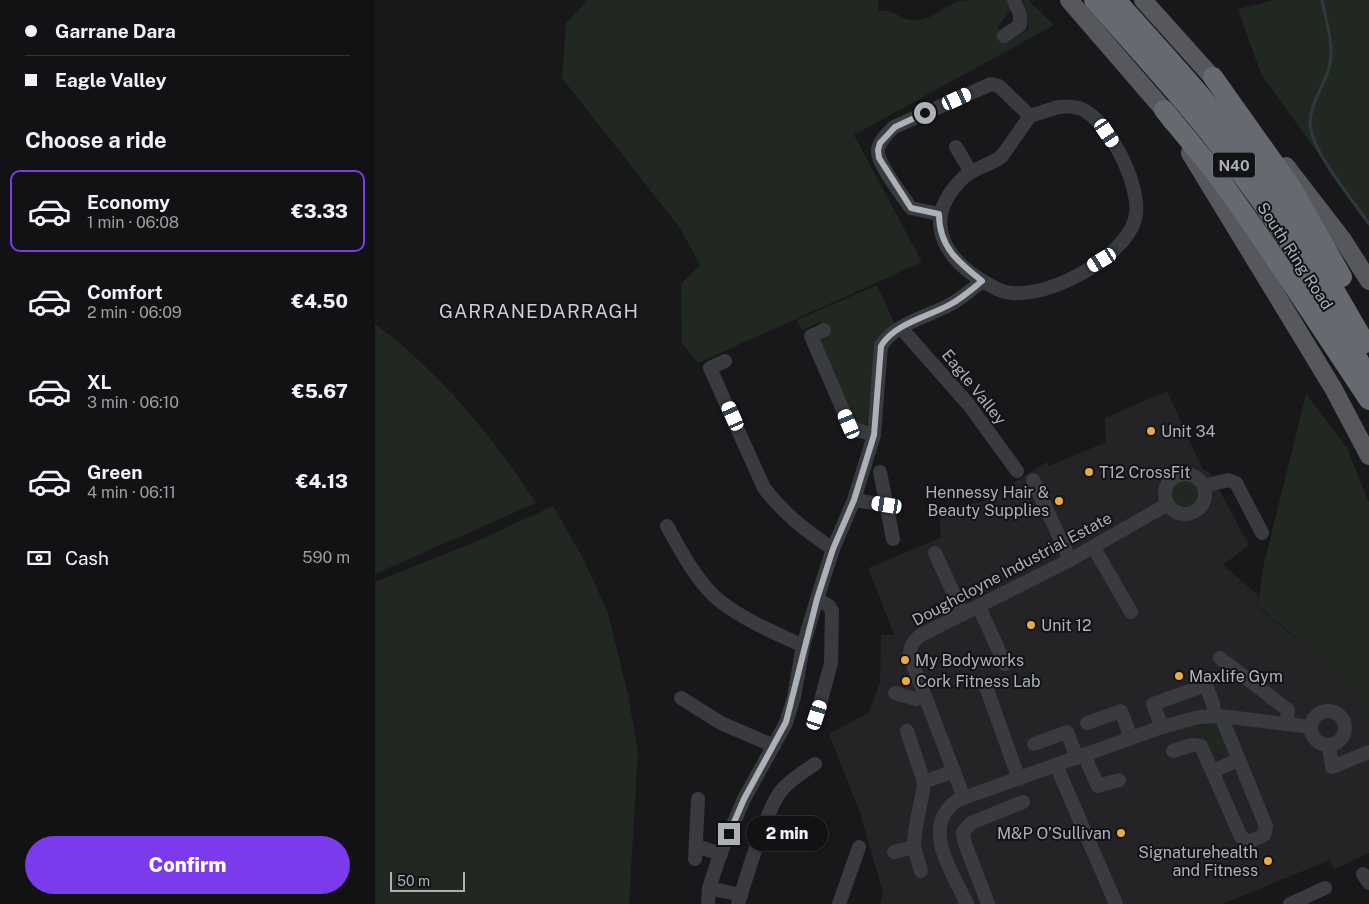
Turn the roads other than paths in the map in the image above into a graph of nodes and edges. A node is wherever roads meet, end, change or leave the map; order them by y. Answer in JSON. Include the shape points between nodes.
{"nodes":[{"id":1,"x":1014,"y":0,"type":"edge"},
{"id":2,"x":1069,"y":0,"type":"edge"},
{"id":3,"x":1094,"y":0,"type":"edge"},
{"id":4,"x":1116,"y":0,"type":"edge"},
{"id":5,"x":1143,"y":0,"type":"edge"},
{"id":6,"x":1004,"y":36,"type":"dead end"},
{"id":7,"x":1213,"y":77,"type":"junction"},
{"id":8,"x":1164,"y":110,"type":"junction"},
{"id":9,"x":1030,"y":116,"type":"junction"},
{"id":10,"x":956,"y":147,"type":"dead end"},
{"id":11,"x":971,"y":172,"type":"junction"},
{"id":12,"x":939,"y":214,"type":"junction"},
{"id":13,"x":982,"y":281,"type":"junction"},
{"id":14,"x":1369,"y":281,"type":"edge"},
{"id":15,"x":1369,"y":327,"type":"edge"},
{"id":16,"x":901,"y":328,"type":"junction"},
{"id":17,"x":824,"y":330,"type":"dead end"},
{"id":18,"x":1369,"y":350,"type":"edge"},
{"id":19,"x":725,"y":361,"type":"dead end"},
{"id":20,"x":1369,"y":380,"type":"edge"},
{"id":21,"x":1369,"y":400,"type":"edge"},
{"id":22,"x":874,"y":435,"type":"junction"},
{"id":23,"x":1369,"y":456,"type":"edge"},
{"id":24,"x":1017,"y":471,"type":"dead end"},
{"id":25,"x":880,"y":472,"type":"dead end"},
{"id":26,"x":1033,"y":480,"type":"dead end"},
{"id":27,"x":1203,"y":486,"type":"junction"},
{"id":28,"x":854,"y":500,"type":"junction"},
{"id":29,"x":1168,"y":504,"type":"junction"},
{"id":30,"x":887,"y":505,"type":"junction"},
{"id":31,"x":667,"y":526,"type":"dead end"},
{"id":32,"x":1262,"y":533,"type":"dead end"},
{"id":33,"x":893,"y":539,"type":"dead end"},
{"id":34,"x":1093,"y":548,"type":"junction"},
{"id":35,"x":833,"y":549,"type":"junction"},
{"id":36,"x":935,"y":554,"type":"dead end"},
{"id":37,"x":1070,"y":560,"type":"junction"},
{"id":38,"x":817,"y":599,"type":"junction"},
{"id":39,"x":979,"y":606,"type":"junction"},
{"id":40,"x":1131,"y":612,"type":"dead end"},
{"id":41,"x":963,"y":614,"type":"junction"},
{"id":42,"x":803,"y":646,"type":"junction"},
{"id":43,"x":1220,"y":658,"type":"dead end"},
{"id":44,"x":1005,"y":664,"type":"dead end"},
{"id":45,"x":985,"y":684,"type":"dead end"},
{"id":46,"x":895,"y":693,"type":"dead end"},
{"id":47,"x":925,"y":696,"type":"junction"},
{"id":48,"x":681,"y":698,"type":"dead end"},
{"id":49,"x":817,"y":715,"type":"dead end"},
{"id":50,"x":1218,"y":716,"type":"junction"},
{"id":51,"x":1087,"y":723,"type":"dead end"},
{"id":52,"x":1287,"y":724,"type":"junction"},
{"id":53,"x":1162,"y":727,"type":"junction"},
{"id":54,"x":1311,"y":727,"type":"junction"},
{"id":55,"x":907,"y":731,"type":"dead end"},
{"id":56,"x":1131,"y":738,"type":"junction"},
{"id":57,"x":1033,"y":744,"type":"dead end"},
{"id":58,"x":1329,"y":745,"type":"junction"},
{"id":59,"x":774,"y":746,"type":"junction"},
{"id":60,"x":1173,"y":751,"type":"dead end"},
{"id":61,"x":1369,"y":752,"type":"edge"},
{"id":62,"x":1080,"y":756,"type":"junction"},
{"id":63,"x":1239,"y":760,"type":"junction"},
{"id":64,"x":815,"y":764,"type":"dead end"},
{"id":65,"x":1056,"y":765,"type":"junction"},
{"id":66,"x":954,"y":771,"type":"junction"},
{"id":67,"x":1213,"y":771,"type":"junction"},
{"id":68,"x":1019,"y":779,"type":"junction"},
{"id":69,"x":1119,"y":780,"type":"dead end"},
{"id":70,"x":924,"y":782,"type":"junction"},
{"id":71,"x":964,"y":798,"type":"junction"},
{"id":72,"x":699,"y":799,"type":"dead end"},
{"id":73,"x":1023,"y":802,"type":"dead end"},
{"id":74,"x":859,"y":847,"type":"dead end"},
{"id":75,"x":914,"y":847,"type":"junction"},
{"id":76,"x":894,"y":852,"type":"dead end"},
{"id":77,"x":721,"y":854,"type":"junction"},
{"id":78,"x":921,"y":871,"type":"dead end"},
{"id":79,"x":709,"y":888,"type":"junction"},
{"id":80,"x":1325,"y":888,"type":"dead end"},
{"id":81,"x":740,"y":900,"type":"edge"},
{"id":82,"x":708,"y":904,"type":"edge"},
{"id":83,"x":839,"y":904,"type":"edge"},
{"id":84,"x":967,"y":904,"type":"edge"},
{"id":85,"x":988,"y":904,"type":"edge"},
{"id":86,"x":1117,"y":904,"type":"edge"},
{"id":87,"x":1290,"y":904,"type":"edge"}],
"edges":[{"from":1,"to":6,"type":"street","via":[[1020,25]]},
{"from":2,"to":8,"type":"main road"},
{"from":3,"to":20,"type":"highway","name":"South Ring Road","number":"N40","via":[[1240,172],[1284,235]]},
{"from":4,"to":18,"type":"highway","name":"South Ring Road","number":"N40","via":[[1249,156],[1290,216]]},
{"from":5,"to":7,"type":"main road"},
{"from":7,"to":14,"type":"main road","via":[[1303,186]]},
{"from":7,"to":15,"type":"highway","via":[[1291,187]]},
{"from":8,"to":21,"type":"highway","via":[[1242,210]]},
{"from":8,"to":23,"type":"main road","via":[[1333,388]]},
{"from":9,"to":11,"type":"street","via":[[1002,156]]},
{"from":9,"to":12,"type":"street","via":[[999,86],[991,84],[895,127],[886,135],[878,150],[879,158],[911,208]]},
{"from":9,"to":13,"type":"street","via":[[1066,106],[1080,108],[1093,116],[1114,142],[1123,160],[1134,194],[1136,217],[1124,241],[1110,254],[1054,286],[1013,294]]},
{"from":10,"to":11,"type":"street"},
{"from":11,"to":12,"type":"street","via":[[952,191]]},
{"from":12,"to":13,"type":"street","via":[[939,225],[947,248],[957,262]]},
{"from":13,"to":16,"type":"street","via":[[951,304]]},
{"from":16,"to":22,"type":"street","via":[[888,336],[881,346]]},
{"from":16,"to":24,"type":"street","name":"Eagle Valley","via":[[969,405]]},
{"from":17,"to":22,"type":"street","via":[[811,336],[849,424]]},
{"from":19,"to":35,"type":"street","via":[[711,368],[763,488],[801,527]]},
{"from":22,"to":28,"type":"street"},
{"from":25,"to":30,"type":"street"},
{"from":26,"to":37,"type":"street"},
{"from":27,"to":29,"type":"street","via":[[1205,493],[1201,505],[1191,513],[1177,512]]},
{"from":27,"to":29,"type":"street","via":[[1195,476],[1176,476],[1165,491]]},
{"from":27,"to":32,"type":"street","via":[[1228,480],[1236,483]]},
{"from":28,"to":30,"type":"street"},
{"from":28,"to":35,"type":"street"},
{"from":29,"to":34,"type":"street","name":"Doughcloyne Industrial Estate"},
{"from":30,"to":33,"type":"street"},
{"from":31,"to":42,"type":"street","via":[[688,564],[720,601],[746,619]]},
{"from":34,"to":37,"type":"street","name":"Doughcloyne Industrial Estate"},
{"from":34,"to":40,"type":"street"},
{"from":35,"to":38,"type":"street"},
{"from":36,"to":41,"type":"street"},
{"from":37,"to":39,"type":"street","name":"Doughcloyne Industrial Estate"},
{"from":38,"to":42,"type":"street"},
{"from":38,"to":49,"type":"street","via":[[829,606],[832,612],[831,663]]},
{"from":39,"to":41,"type":"street","name":"Doughcloyne Industrial Estate"},
{"from":39,"to":44,"type":"street"},
{"from":41,"to":47,"type":"street","name":"Doughcloyne Industrial Estate","via":[[913,642],[910,657]]},
{"from":42,"to":59,"type":"street","via":[[794,698]]},
{"from":43,"to":52,"type":"street","via":[[1288,710]]},
{"from":45,"to":68,"type":"street"},
{"from":46,"to":47,"type":"street","via":[[916,699]]},
{"from":47,"to":66,"type":"street","name":"Doughcloyne Industrial Estate"},
{"from":48,"to":59,"type":"street","via":[[721,723]]},
{"from":50,"to":52,"type":"street"},
{"from":50,"to":53,"type":"street","via":[[1191,718]]},
{"from":50,"to":53,"type":"street","via":[[1206,685],[1153,704]]},
{"from":50,"to":63,"type":"street"},
{"from":51,"to":56,"type":"street","via":[[1121,711]]},
{"from":52,"to":54,"type":"street"},
{"from":53,"to":56,"type":"street"},
{"from":54,"to":58,"type":"street","via":[[1314,738]]},
{"from":54,"to":58,"type":"street","via":[[1320,713],[1331,711],[1341,716],[1345,726],[1343,737]]},
{"from":55,"to":70,"type":"street"},
{"from":56,"to":62,"type":"street"},
{"from":57,"to":62,"type":"street","via":[[1067,732]]},
{"from":58,"to":61,"type":"street","via":[[1332,766]]},
{"from":59,"to":77,"type":"street","via":[[744,799]]},
{"from":60,"to":67,"type":"street","via":[[1192,745],[1201,746]]},
{"from":62,"to":65,"type":"street"},
{"from":62,"to":69,"type":"street","via":[[1098,786]]},
{"from":63,"to":67,"type":"street"},
{"from":63,"to":67,"type":"street","via":[[1266,826],[1264,836],[1249,842],[1241,837]]},
{"from":64,"to":81,"type":"street","via":[[790,781],[771,810]]},
{"from":65,"to":68,"type":"street"},
{"from":65,"to":86,"type":"street"},
{"from":66,"to":70,"type":"street"},
{"from":66,"to":71,"type":"street","name":"Doughcloyne Industrial Estate"},
{"from":68,"to":71,"type":"street"},
{"from":70,"to":75,"type":"street","via":[[914,824]]},
{"from":71,"to":84,"type":"street","via":[[948,808],[940,820],[938,834]]},
{"from":72,"to":77,"type":"street","via":[[695,852]]},
{"from":73,"to":85,"type":"street","via":[[971,823],[963,832]]},
{"from":74,"to":83,"type":"street"},
{"from":75,"to":76,"type":"street"},
{"from":75,"to":78,"type":"street"},
{"from":77,"to":79,"type":"street"},
{"from":79,"to":81,"type":"street"},
{"from":79,"to":82,"type":"street"},
{"from":80,"to":87,"type":"street"}]}
